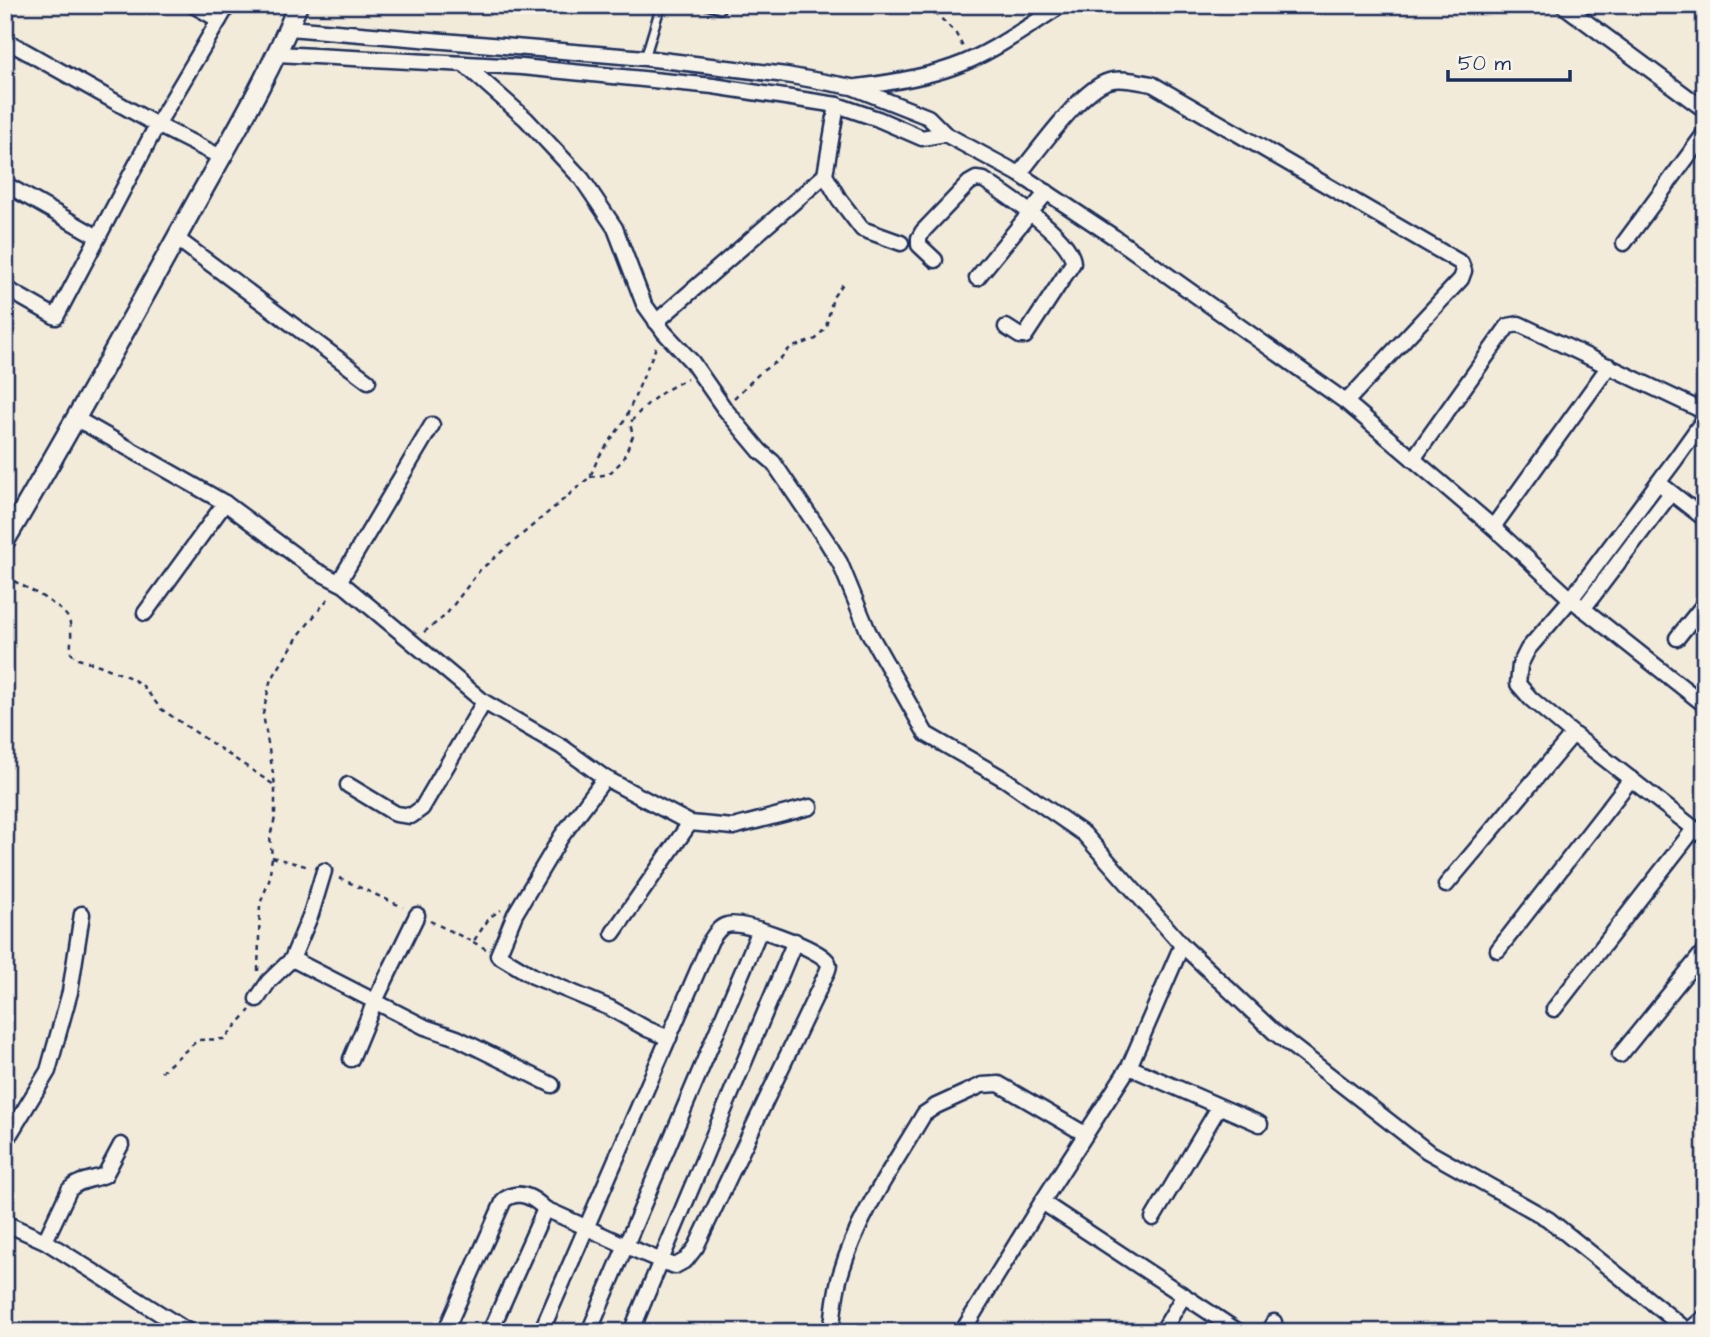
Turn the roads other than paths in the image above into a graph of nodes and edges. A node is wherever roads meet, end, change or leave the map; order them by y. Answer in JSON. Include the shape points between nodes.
{"nodes":[{"id":1,"x":193,"y":5,"type":"edge"},
{"id":2,"x":229,"y":5,"type":"edge"},
{"id":3,"x":298,"y":5,"type":"edge"},
{"id":4,"x":661,"y":5,"type":"edge"},
{"id":5,"x":706,"y":5,"type":"edge"},
{"id":6,"x":1062,"y":5,"type":"edge"},
{"id":7,"x":1563,"y":5,"type":"edge"},
{"id":8,"x":720,"y":9,"type":"dead end"},
{"id":9,"x":219,"y":20,"type":"junction"},
{"id":10,"x":289,"y":28,"type":"junction"},
{"id":11,"x":5,"y":40,"type":"edge"},
{"id":12,"x":277,"y":54,"type":"junction"},
{"id":13,"x":645,"y":58,"type":"junction"},
{"id":14,"x":464,"y":64,"type":"junction"},
{"id":15,"x":852,"y":87,"type":"junction"},
{"id":16,"x":836,"y":105,"type":"junction"},
{"id":17,"x":1705,"y":110,"type":"edge"},
{"id":18,"x":157,"y":125,"type":"junction"},
{"id":19,"x":1705,"y":133,"type":"edge"},
{"id":20,"x":945,"y":134,"type":"junction"},
{"id":21,"x":221,"y":157,"type":"junction"},
{"id":22,"x":1019,"y":174,"type":"junction"},
{"id":23,"x":825,"y":176,"type":"junction"},
{"id":24,"x":5,"y":184,"type":"edge"},
{"id":25,"x":1047,"y":192,"type":"junction"},
{"id":26,"x":1031,"y":212,"type":"junction"},
{"id":27,"x":98,"y":237,"type":"junction"},
{"id":28,"x":176,"y":238,"type":"junction"},
{"id":29,"x":901,"y":243,"type":"dead end"},
{"id":30,"x":1624,"y":243,"type":"dead end"},
{"id":31,"x":935,"y":260,"type":"dead end"},
{"id":32,"x":977,"y":278,"type":"dead end"},
{"id":33,"x":5,"y":288,"type":"edge"},
{"id":34,"x":660,"y":327,"type":"junction"},
{"id":35,"x":1006,"y":327,"type":"dead end"},
{"id":36,"x":1609,"y":366,"type":"junction"},
{"id":37,"x":368,"y":380,"type":"dead end"},
{"id":38,"x":1346,"y":402,"type":"junction"},
{"id":39,"x":1705,"y":412,"type":"edge"},
{"id":40,"x":1705,"y":418,"type":"edge"},
{"id":41,"x":77,"y":419,"type":"junction"},
{"id":42,"x":432,"y":425,"type":"dead end"},
{"id":43,"x":1413,"y":458,"type":"junction"},
{"id":44,"x":1658,"y":483,"type":"junction"},
{"id":45,"x":1671,"y":493,"type":"junction"},
{"id":46,"x":225,"y":503,"type":"junction"},
{"id":47,"x":1705,"y":519,"type":"edge"},
{"id":48,"x":1493,"y":527,"type":"junction"},
{"id":49,"x":5,"y":541,"type":"edge"},
{"id":50,"x":342,"y":584,"type":"junction"},
{"id":51,"x":1571,"y":599,"type":"junction"},
{"id":52,"x":1705,"y":603,"type":"edge"},
{"id":53,"x":1583,"y":609,"type":"junction"},
{"id":54,"x":145,"y":613,"type":"dead end"},
{"id":55,"x":1677,"y":638,"type":"dead end"},
{"id":56,"x":484,"y":702,"type":"junction"},
{"id":57,"x":1705,"y":705,"type":"edge"},
{"id":58,"x":1573,"y":734,"type":"junction"},
{"id":59,"x":605,"y":778,"type":"junction"},
{"id":60,"x":1631,"y":779,"type":"junction"},
{"id":61,"x":348,"y":785,"type":"dead end"},
{"id":62,"x":810,"y":807,"type":"dead end"},
{"id":63,"x":690,"y":823,"type":"junction"},
{"id":64,"x":1699,"y":833,"type":"edge"},
{"id":65,"x":324,"y":872,"type":"road end"},
{"id":66,"x":1446,"y":885,"type":"dead end"},
{"id":67,"x":82,"y":914,"type":"dead end"},
{"id":68,"x":418,"y":915,"type":"road end"},
{"id":69,"x":760,"y":930,"type":"junction"},
{"id":70,"x":613,"y":933,"type":"dead end"},
{"id":71,"x":795,"y":942,"type":"junction"},
{"id":72,"x":1182,"y":945,"type":"junction"},
{"id":73,"x":1498,"y":950,"type":"dead end"},
{"id":74,"x":1705,"y":950,"type":"edge"},
{"id":75,"x":292,"y":959,"type":"junction"},
{"id":76,"x":257,"y":999,"type":"road end"},
{"id":77,"x":375,"y":1001,"type":"junction"},
{"id":78,"x":1554,"y":1009,"type":"dead end"},
{"id":79,"x":668,"y":1038,"type":"junction"},
{"id":80,"x":1620,"y":1055,"type":"dead end"},
{"id":81,"x":351,"y":1059,"type":"dead end"},
{"id":82,"x":1129,"y":1067,"type":"junction"},
{"id":83,"x":552,"y":1085,"type":"dead end"},
{"id":84,"x":1219,"y":1107,"type":"junction"},
{"id":85,"x":1260,"y":1124,"type":"dead end"},
{"id":86,"x":1085,"y":1135,"type":"junction"},
{"id":87,"x":5,"y":1142,"type":"edge"},
{"id":88,"x":121,"y":1145,"type":"dead end"},
{"id":89,"x":1042,"y":1202,"type":"junction"},
{"id":90,"x":545,"y":1209,"type":"junction"},
{"id":91,"x":1153,"y":1218,"type":"dead end"},
{"id":92,"x":5,"y":1223,"type":"edge"},
{"id":93,"x":587,"y":1227,"type":"junction"},
{"id":94,"x":45,"y":1241,"type":"junction"},
{"id":95,"x":626,"y":1245,"type":"junction"},
{"id":96,"x":660,"y":1261,"type":"junction"},
{"id":97,"x":1184,"y":1295,"type":"junction"},
{"id":98,"x":1705,"y":1317,"type":"edge"},
{"id":99,"x":189,"y":1332,"type":"edge"},
{"id":100,"x":444,"y":1332,"type":"edge"},
{"id":101,"x":490,"y":1332,"type":"edge"},
{"id":102,"x":541,"y":1332,"type":"edge"},
{"id":103,"x":589,"y":1332,"type":"edge"},
{"id":104,"x":631,"y":1332,"type":"edge"},
{"id":105,"x":831,"y":1332,"type":"edge"},
{"id":106,"x":962,"y":1332,"type":"edge"},
{"id":107,"x":1162,"y":1332,"type":"edge"},
{"id":108,"x":1239,"y":1332,"type":"edge"},
{"id":109,"x":1688,"y":1332,"type":"edge"}],
"edges":[{"from":1,"to":9,"type":"street"},
{"from":2,"to":9,"type":"street"},
{"from":3,"to":10,"type":"street"},
{"from":4,"to":13,"type":"lane"},
{"from":5,"to":8,"type":"lane"},
{"from":6,"to":15,"type":"street","via":[[952,67]]},
{"from":7,"to":17,"type":"street"},
{"from":9,"to":18,"type":"street"},
{"from":10,"to":12,"type":"street"},
{"from":10,"to":13,"type":"street"},
{"from":11,"to":18,"type":"street"},
{"from":12,"to":14,"type":"street"},
{"from":12,"to":21,"type":"street"},
{"from":13,"to":15,"type":"street"},
{"from":14,"to":16,"type":"street","via":[[713,86]]},
{"from":14,"to":34,"type":"street","via":[[526,119],[582,179],[615,228],[644,304]]},
{"from":15,"to":20,"type":"street","via":[[928,117]]},
{"from":16,"to":20,"type":"street","via":[[922,138]]},
{"from":16,"to":23,"type":"street"},
{"from":18,"to":21,"type":"street"},
{"from":18,"to":27,"type":"street"},
{"from":19,"to":30,"type":"street"},
{"from":20,"to":22,"type":"street"},
{"from":21,"to":28,"type":"street"},
{"from":22,"to":25,"type":"street"},
{"from":22,"to":38,"type":"street","via":[[1083,96],[1108,81],[1152,84],[1461,263],[1461,279]]},
{"from":23,"to":29,"type":"street","via":[[862,229]]},
{"from":23,"to":34,"type":"street"},
{"from":24,"to":27,"type":"street"},
{"from":25,"to":26,"type":"street"},
{"from":25,"to":38,"type":"street"},
{"from":26,"to":31,"type":"street","via":[[976,179],[919,238],[919,245]]},
{"from":26,"to":32,"type":"street"},
{"from":26,"to":35,"type":"street","via":[[1068,248],[1073,263],[1025,336]]},
{"from":27,"to":33,"type":"street","via":[[56,317]]},
{"from":28,"to":37,"type":"street"},
{"from":28,"to":41,"type":"street"},
{"from":34,"to":72,"type":"street","via":[[773,462],[826,540],[868,631],[926,734],[1006,780],[1084,834]]},
{"from":36,"to":39,"type":"street"},
{"from":36,"to":43,"type":"street","via":[[1519,324],[1508,326]]},
{"from":36,"to":48,"type":"street"},
{"from":38,"to":43,"type":"street"},
{"from":40,"to":44,"type":"street"},
{"from":41,"to":46,"type":"street"},
{"from":41,"to":49,"type":"street"},
{"from":42,"to":50,"type":"street"},
{"from":43,"to":48,"type":"street"},
{"from":44,"to":45,"type":"street"},
{"from":44,"to":51,"type":"street"},
{"from":45,"to":47,"type":"street"},
{"from":45,"to":53,"type":"street"},
{"from":46,"to":50,"type":"street","via":[[315,570]]},
{"from":46,"to":54,"type":"street"},
{"from":48,"to":51,"type":"street"},
{"from":50,"to":56,"type":"street"},
{"from":51,"to":53,"type":"street"},
{"from":51,"to":58,"type":"street","via":[[1528,649],[1518,684]]},
{"from":52,"to":55,"type":"street"},
{"from":53,"to":57,"type":"street"},
{"from":56,"to":59,"type":"street"},
{"from":56,"to":61,"type":"street","via":[[422,807],[411,816],[396,814]]},
{"from":58,"to":60,"type":"street"},
{"from":58,"to":66,"type":"street"},
{"from":59,"to":63,"type":"street"},
{"from":59,"to":79,"type":"street","via":[[561,837],[514,914],[498,955],[533,976]]},
{"from":60,"to":64,"type":"street"},
{"from":60,"to":73,"type":"street"},
{"from":62,"to":63,"type":"street","via":[[733,827]]},
{"from":63,"to":70,"type":"street"},
{"from":64,"to":78,"type":"street"},
{"from":65,"to":75,"type":"street"},
{"from":67,"to":87,"type":"street","via":[[70,992],[48,1071]]},
{"from":68,"to":77,"type":"street"},
{"from":69,"to":71,"type":"street"},
{"from":69,"to":79,"type":"street","via":[[730,924],[719,929]]},
{"from":69,"to":95,"type":"street"},
{"from":71,"to":96,"type":"street"},
{"from":71,"to":96,"type":"street","via":[[827,960],[827,972],[696,1247],[674,1266]]},
{"from":72,"to":82,"type":"street"},
{"from":72,"to":109,"type":"street","via":[[1273,1032],[1427,1151],[1548,1219]]},
{"from":74,"to":80,"type":"street"},
{"from":75,"to":76,"type":"street"},
{"from":75,"to":77,"type":"street"},
{"from":77,"to":81,"type":"street"},
{"from":77,"to":83,"type":"street"},
{"from":79,"to":93,"type":"street"},
{"from":82,"to":84,"type":"street"},
{"from":82,"to":86,"type":"street"},
{"from":84,"to":85,"type":"street"},
{"from":84,"to":91,"type":"street"},
{"from":86,"to":89,"type":"street"},
{"from":86,"to":105,"type":"street","via":[[999,1084],[982,1085],[924,1114],[850,1244]]},
{"from":88,"to":94,"type":"street","via":[[105,1175],[69,1190]]},
{"from":89,"to":97,"type":"street"},
{"from":89,"to":106,"type":"street"},
{"from":90,"to":93,"type":"street"},
{"from":90,"to":100,"type":"street","via":[[525,1195],[505,1200]]},
{"from":90,"to":101,"type":"street"},
{"from":92,"to":94,"type":"street"},
{"from":93,"to":95,"type":"street"},
{"from":93,"to":102,"type":"street"},
{"from":94,"to":99,"type":"street"},
{"from":95,"to":96,"type":"street"},
{"from":95,"to":103,"type":"street"},
{"from":96,"to":104,"type":"street"},
{"from":97,"to":107,"type":"street"},
{"from":97,"to":108,"type":"street"},
{"from":98,"to":109,"type":"street"}]}
